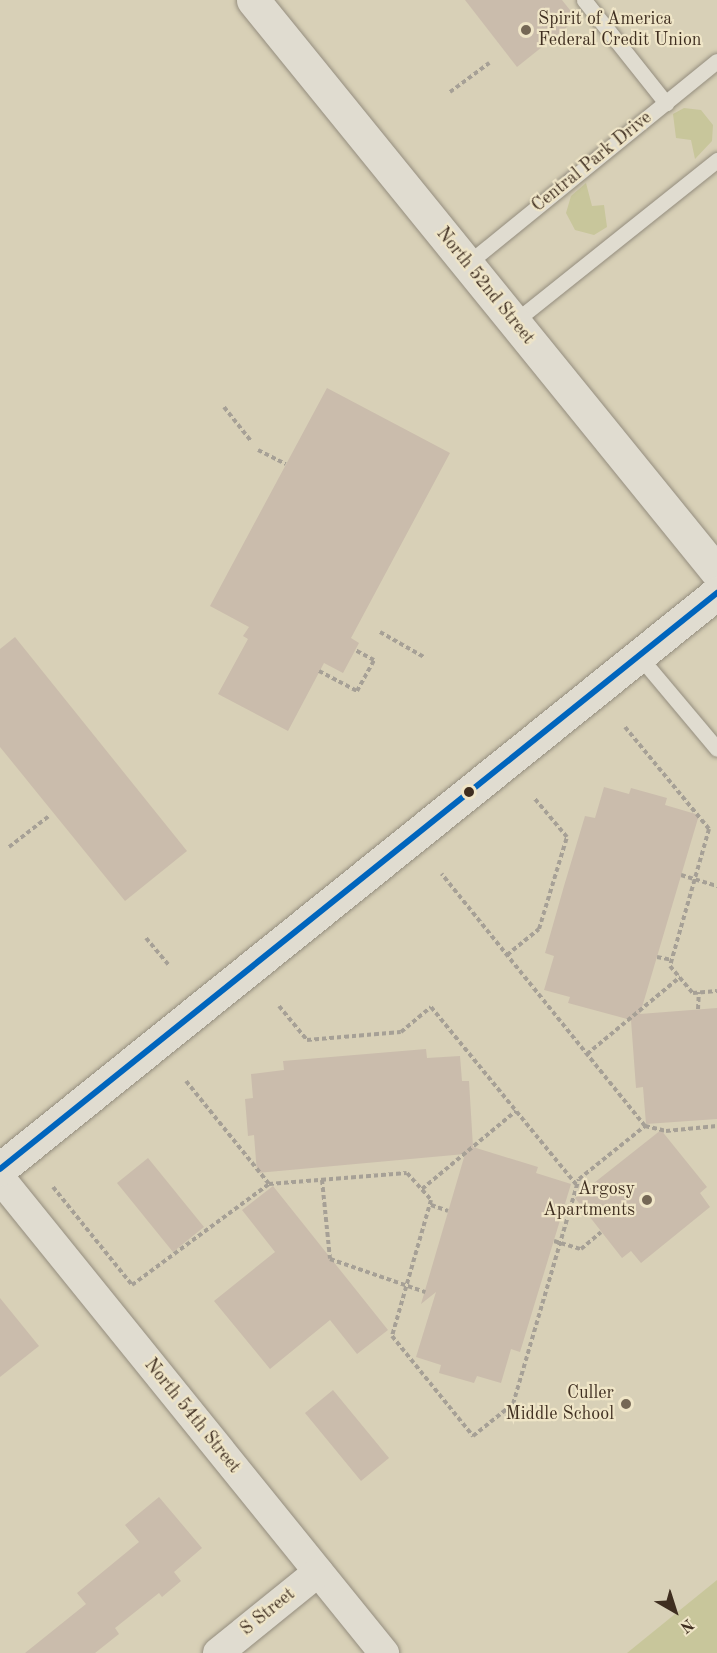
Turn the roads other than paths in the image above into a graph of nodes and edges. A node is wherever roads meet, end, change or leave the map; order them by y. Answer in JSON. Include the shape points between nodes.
{"nodes":[{"id":1,"x":253,"y":0,"type":"edge"},
{"id":2,"x":584,"y":0,"type":"edge"},
{"id":3,"x":717,"y":61,"type":"edge"},
{"id":4,"x":666,"y":103,"type":"junction"},
{"id":5,"x":717,"y":160,"type":"edge"},
{"id":6,"x":467,"y":264,"type":"junction"},
{"id":7,"x":514,"y":322,"type":"junction"},
{"id":8,"x":717,"y":572,"type":"edge"},
{"id":9,"x":717,"y":593,"type":"edge"},
{"id":10,"x":639,"y":656,"type":"junction"},
{"id":11,"x":717,"y":749,"type":"edge"},
{"id":12,"x":0,"y":1169,"type":"edge"},
{"id":13,"x":0,"y":1178,"type":"edge"},
{"id":14,"x":318,"y":1572,"type":"junction"},
{"id":15,"x":218,"y":1653,"type":"edge"},
{"id":16,"x":384,"y":1653,"type":"edge"}],
"edges":[{"from":1,"to":6,"type":"main road","name":"North 52nd Street"},
{"from":2,"to":4,"type":"lane"},
{"from":3,"to":4,"type":"lane","name":"Central Park Drive"},
{"from":4,"to":6,"type":"lane","name":"Central Park Drive"},
{"from":5,"to":7,"type":"lane"},
{"from":6,"to":7,"type":"main road","name":"North 52nd Street"},
{"from":7,"to":8,"type":"main road","name":"North 52nd Street"},
{"from":9,"to":10,"type":"main road"},
{"from":10,"to":11,"type":"lane"},
{"from":10,"to":12,"type":"main road"},
{"from":13,"to":14,"type":"street","name":"North 54th Street"},
{"from":14,"to":15,"type":"street","name":"S Street"},
{"from":14,"to":16,"type":"street","name":"North 54th Street"}]}
